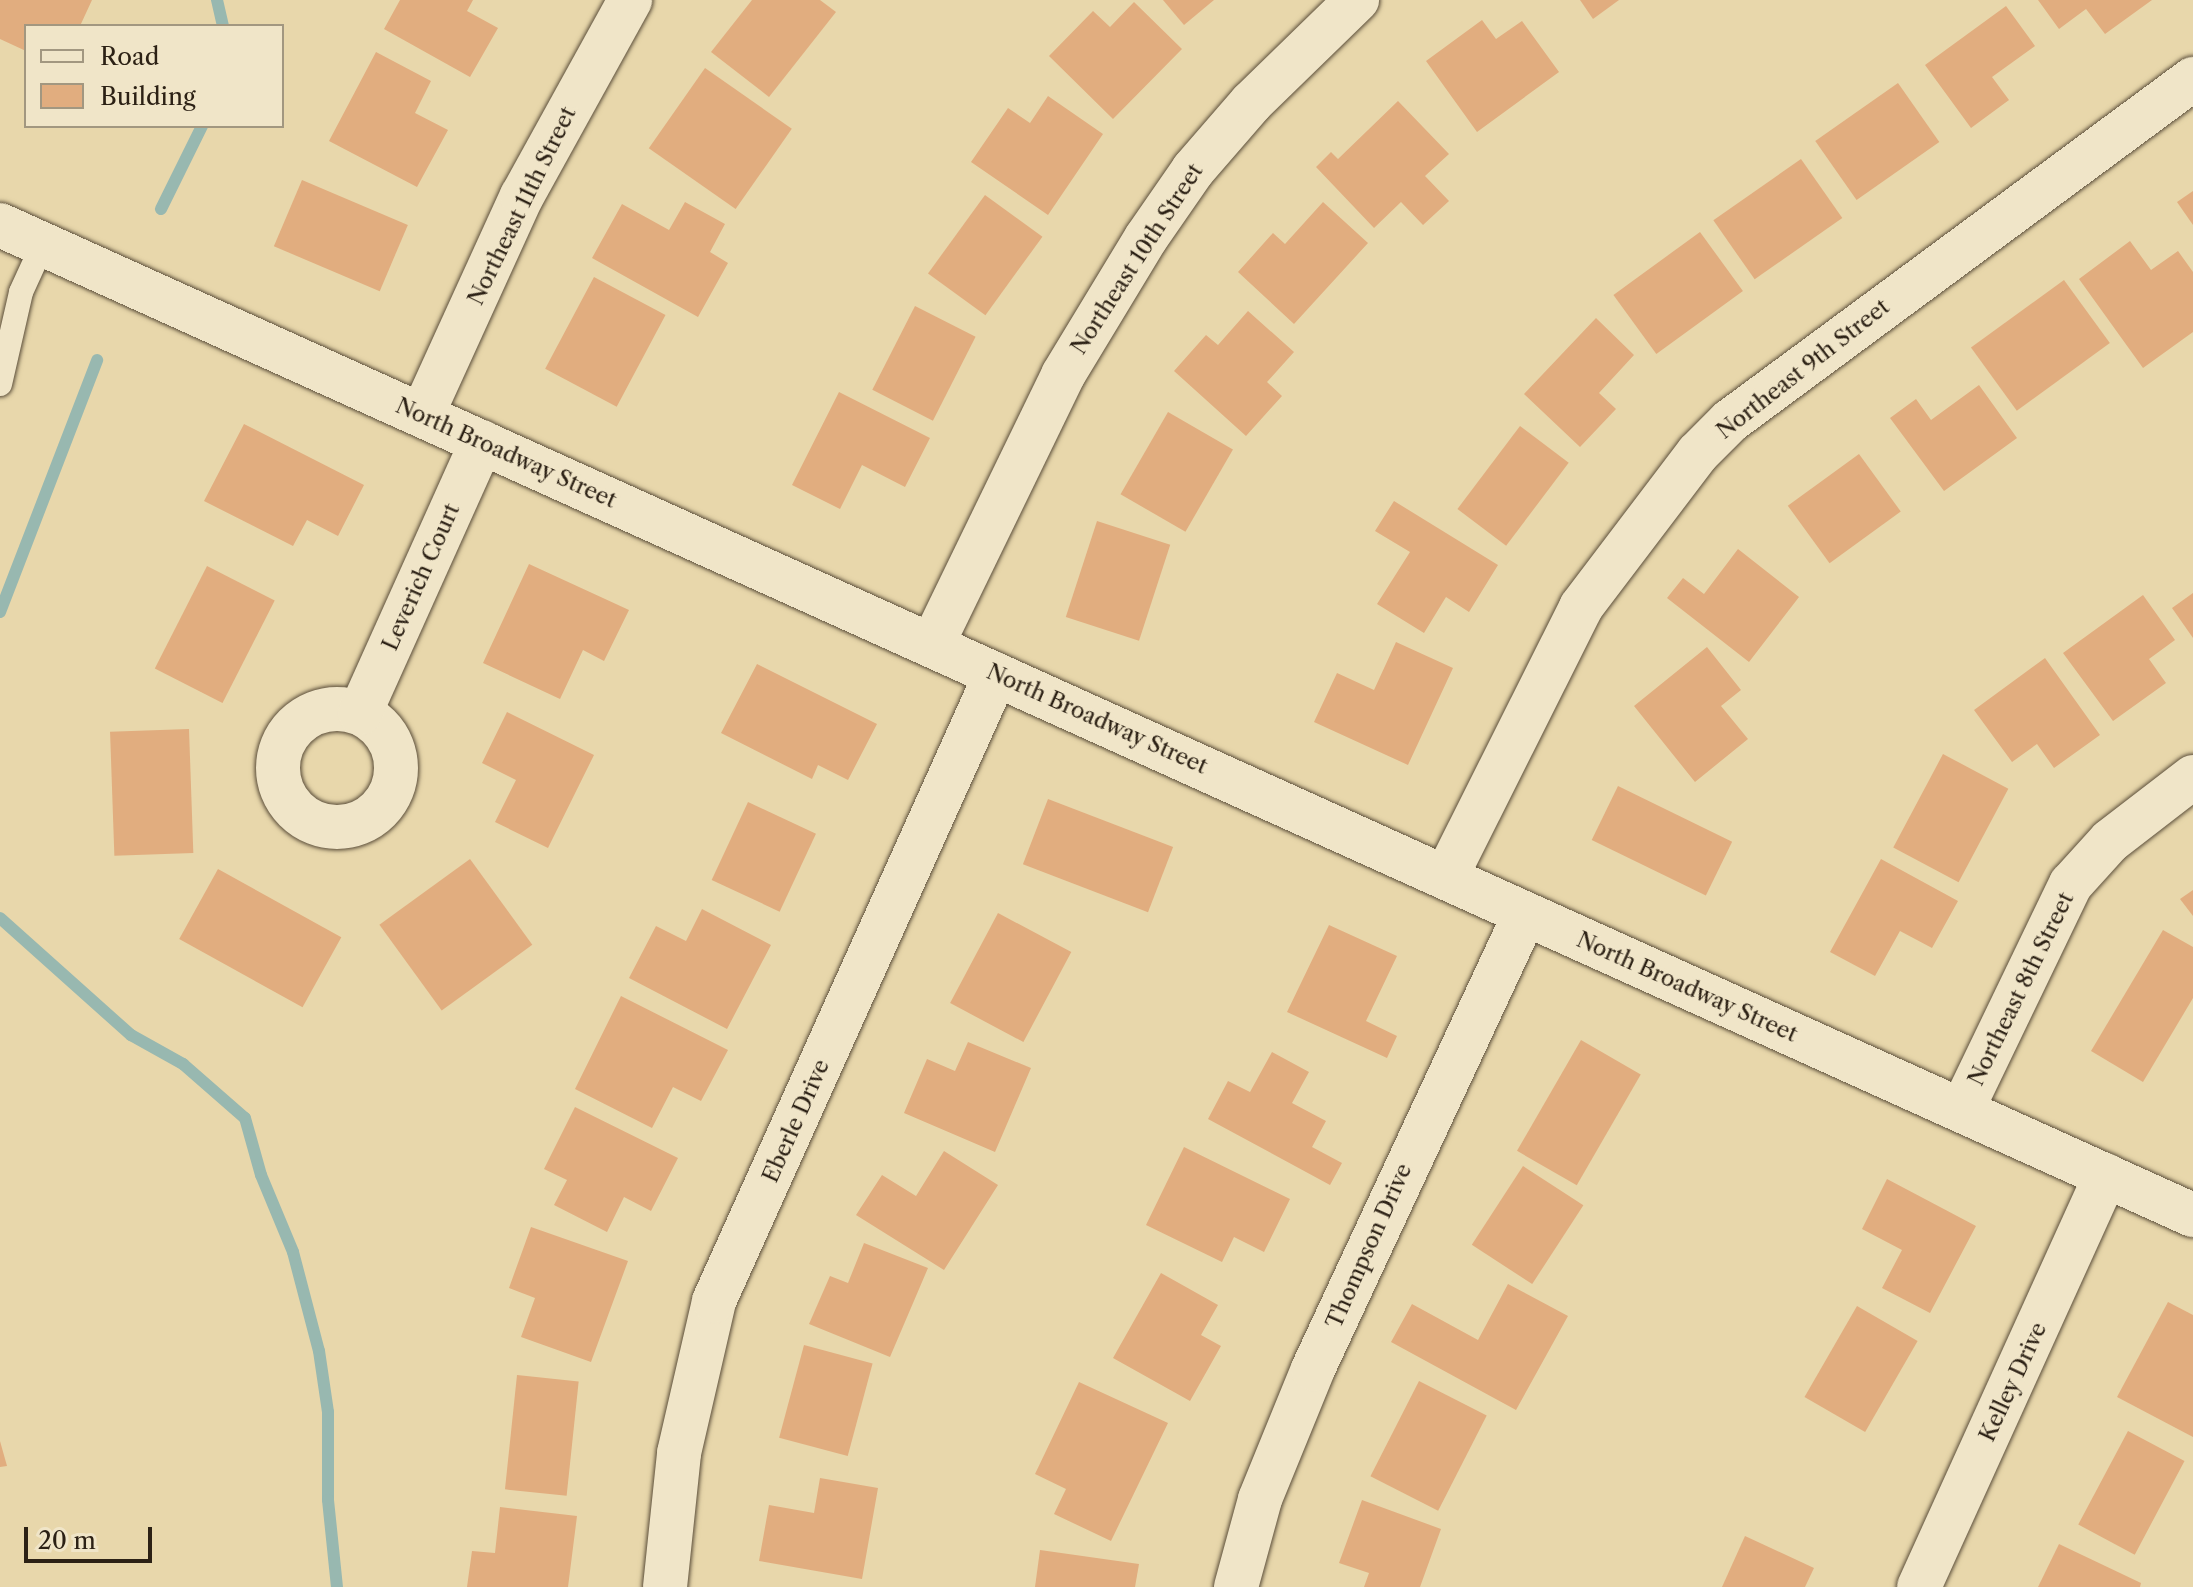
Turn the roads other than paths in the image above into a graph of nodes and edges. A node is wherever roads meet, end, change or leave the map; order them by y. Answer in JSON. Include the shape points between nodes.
{"nodes":[{"id":1,"x":630,"y":0,"type":"edge"},
{"id":2,"x":1357,"y":0,"type":"edge"},
{"id":3,"x":2193,"y":79,"type":"edge"},
{"id":4,"x":0,"y":225,"type":"edge"},
{"id":5,"x":43,"y":244,"type":"junction"},
{"id":6,"x":0,"y":384,"type":"edge"},
{"id":7,"x":422,"y":415,"type":"junction"},
{"id":8,"x":482,"y":442,"type":"junction"},
{"id":9,"x":932,"y":645,"type":"junction"},
{"id":10,"x":996,"y":674,"type":"junction"},
{"id":11,"x":360,"y":713,"type":"dead end"},
{"id":12,"x":2193,"y":777,"type":"edge"},
{"id":13,"x":1446,"y":877,"type":"junction"},
{"id":14,"x":1525,"y":914,"type":"junction"},
{"id":15,"x":1962,"y":1110,"type":"junction"},
{"id":16,"x":2106,"y":1175,"type":"junction"},
{"id":17,"x":2193,"y":1215,"type":"edge"},
{"id":18,"x":665,"y":1587,"type":"edge"},
{"id":19,"x":1236,"y":1587,"type":"edge"},
{"id":20,"x":1919,"y":1587,"type":"edge"}],
"edges":[{"from":1,"to":7,"type":"street","name":"Northeast 11th Street","via":[[522,196]]},
{"from":2,"to":9,"type":"street","name":"Northeast 10th Street","via":[[1251,103],[1193,170],[1146,238],[1063,375]]},
{"from":3,"to":13,"type":"street","name":"Northeast 9th Street","via":[[1730,421],[1698,453],[1581,607]]},
{"from":4,"to":5,"type":"street","name":"North Broadway Street"},
{"from":5,"to":6,"type":"lane","via":[[21,292]]},
{"from":5,"to":7,"type":"street","name":"North Broadway Street"},
{"from":7,"to":8,"type":"street","name":"North Broadway Street"},
{"from":8,"to":9,"type":"street","name":"North Broadway Street"},
{"from":8,"to":11,"type":"street","name":"Leverich Court"},
{"from":9,"to":10,"type":"street","name":"North Broadway Street"},
{"from":10,"to":13,"type":"street","name":"North Broadway Street"},
{"from":10,"to":18,"type":"street","name":"Eberle Drive","via":[[714,1301],[679,1453]]},
{"from":12,"to":15,"type":"street","name":"Northeast 8th Street","via":[[2110,841],[2071,884]]},
{"from":13,"to":14,"type":"street","name":"North Broadway Street"},
{"from":14,"to":15,"type":"street","name":"North Broadway Street"},
{"from":14,"to":19,"type":"street","name":"Thompson Drive","via":[[1307,1383],[1260,1499]]},
{"from":15,"to":16,"type":"street","name":"North Broadway Street"},
{"from":16,"to":17,"type":"street","name":"North Broadway Street"},
{"from":16,"to":20,"type":"street","name":"Kelley Drive"}]}
